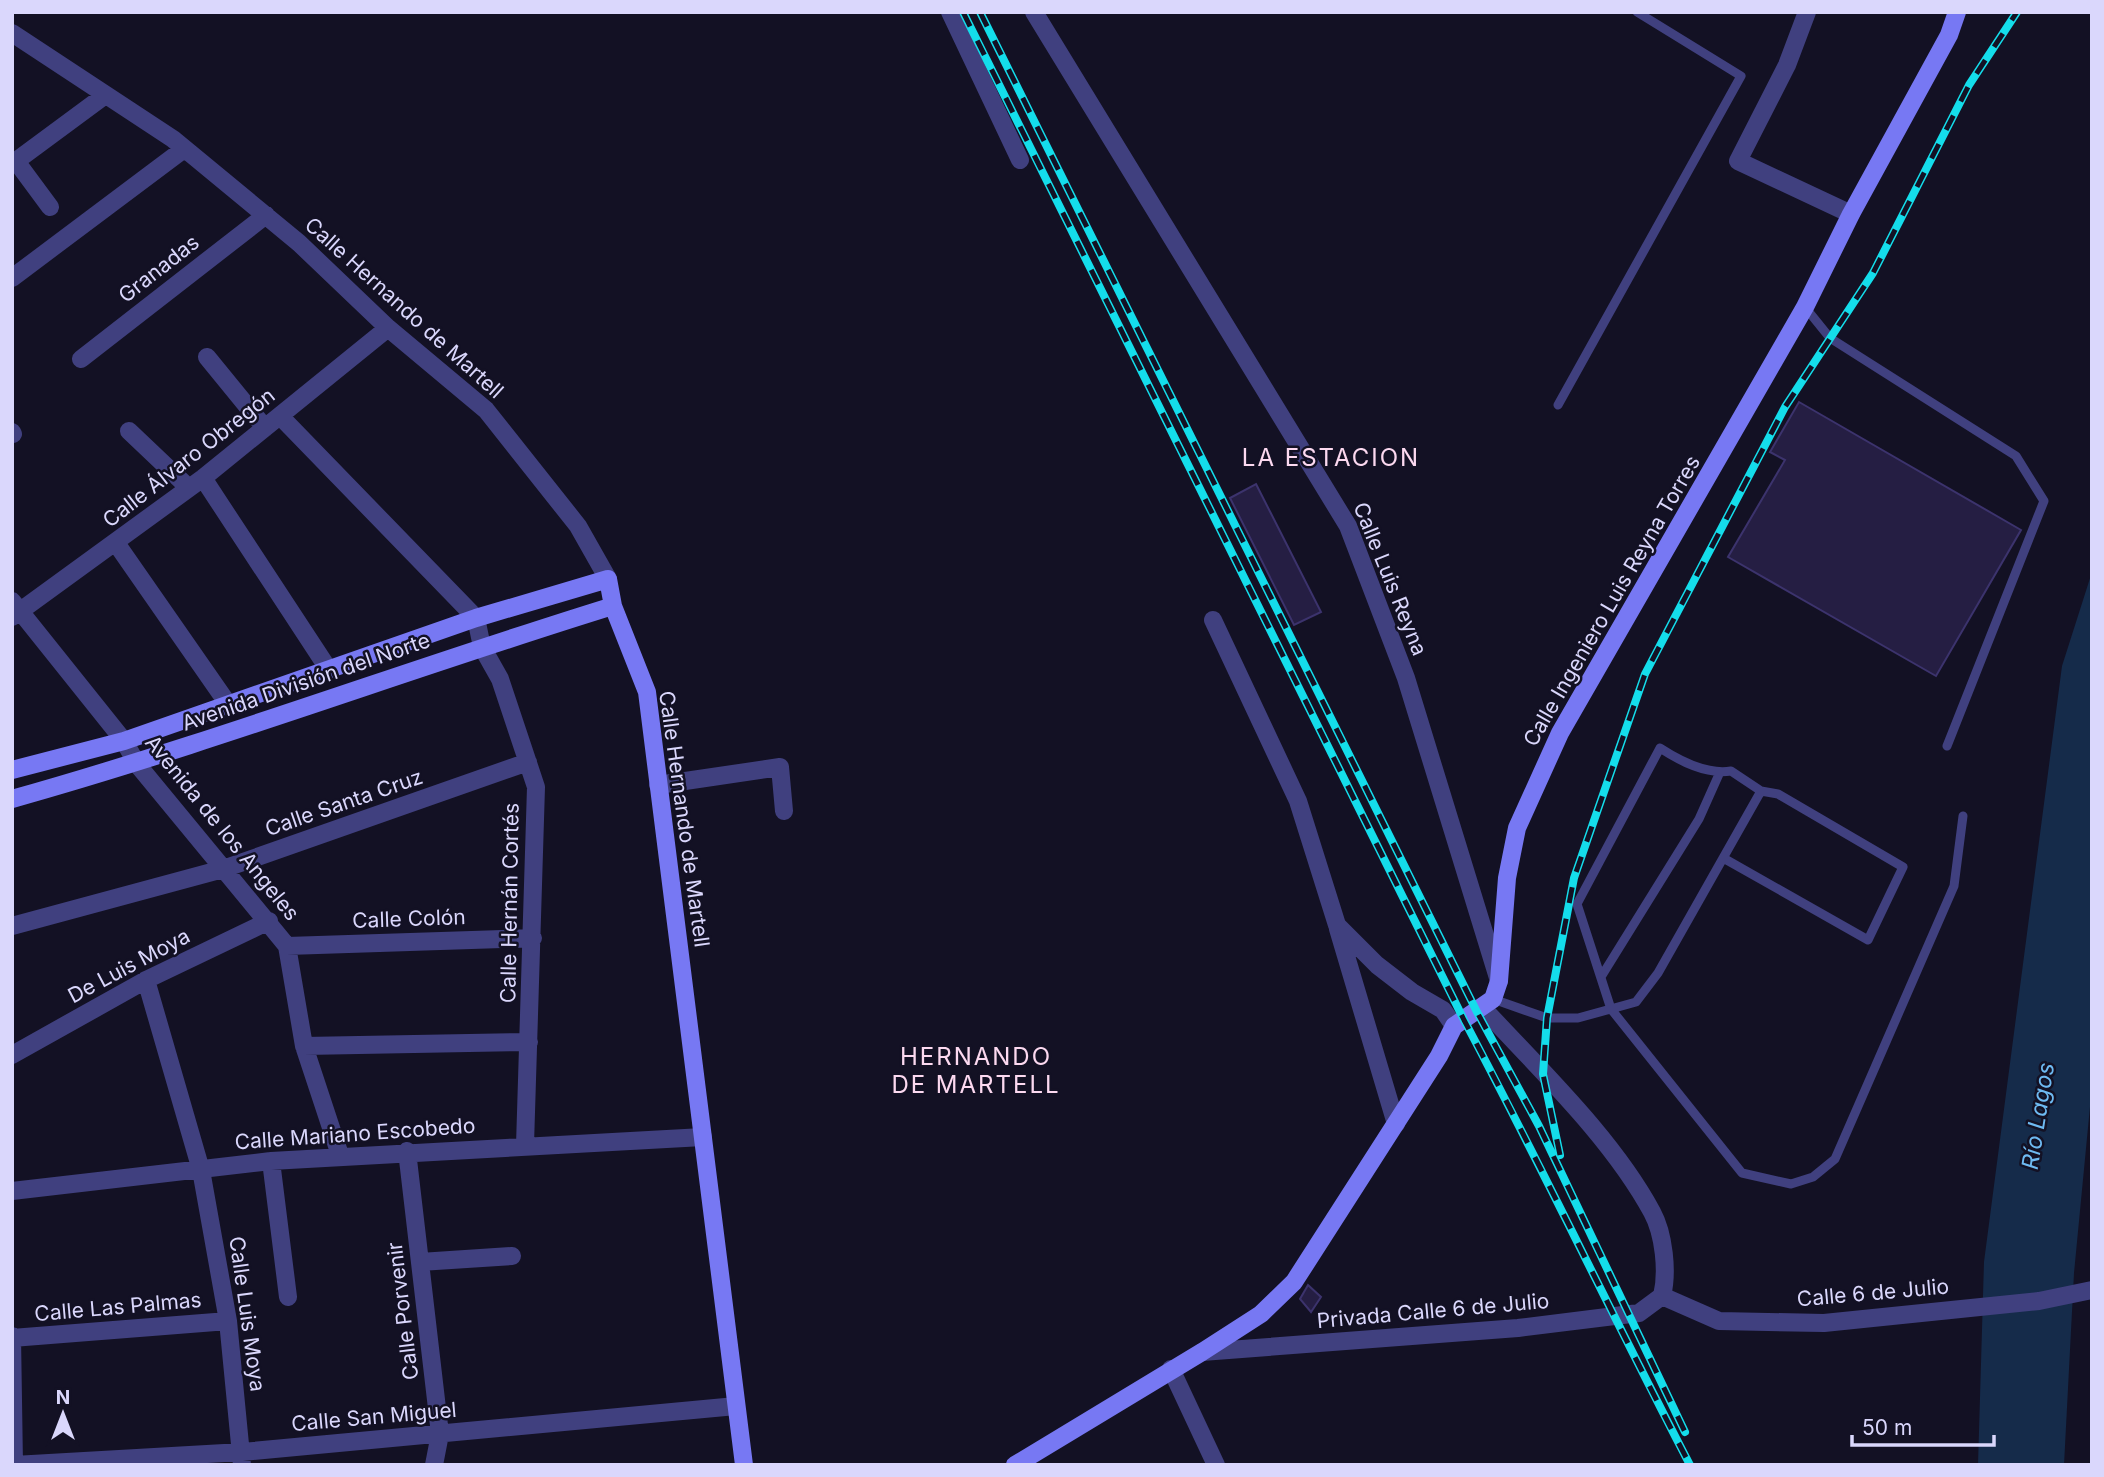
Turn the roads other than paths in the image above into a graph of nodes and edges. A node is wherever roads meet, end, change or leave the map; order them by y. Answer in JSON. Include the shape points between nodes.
{"nodes":[{"id":1,"x":950,"y":12,"type":"edge"},
{"id":2,"x":1034,"y":12,"type":"edge"},
{"id":3,"x":1637,"y":12,"type":"edge"},
{"id":4,"x":1807,"y":12,"type":"edge"},
{"id":5,"x":1956,"y":12,"type":"edge"},
{"id":6,"x":14,"y":37,"type":"edge"},
{"id":7,"x":104,"y":96,"type":"junction"},
{"id":8,"x":184,"y":149,"type":"junction"},
{"id":9,"x":1020,"y":160,"type":"dead end"},
{"id":10,"x":14,"y":163,"type":"edge"},
{"id":11,"x":50,"y":207,"type":"dead end"},
{"id":12,"x":1851,"y":214,"type":"junction"},
{"id":13,"x":266,"y":215,"type":"junction"},
{"id":14,"x":12,"y":278,"type":"edge"},
{"id":15,"x":1805,"y":307,"type":"junction"},
{"id":16,"x":388,"y":328,"type":"junction"},
{"id":17,"x":207,"y":357,"type":"dead end"},
{"id":18,"x":80,"y":359,"type":"dead end"},
{"id":19,"x":1558,"y":405,"type":"dead end"},
{"id":20,"x":280,"y":416,"type":"junction"},
{"id":21,"x":265,"y":428,"type":"junction"},
{"id":22,"x":129,"y":431,"type":"dead end"},
{"id":23,"x":196,"y":483,"type":"junction"},
{"id":24,"x":116,"y":543,"type":"junction"},
{"id":25,"x":608,"y":579,"type":"junction"},
{"id":26,"x":613,"y":607,"type":"junction"},
{"id":27,"x":15,"y":610,"type":"edge"},
{"id":28,"x":476,"y":618,"type":"junction"},
{"id":29,"x":1213,"y":620,"type":"dead end"},
{"id":30,"x":482,"y":647,"type":"junction"},
{"id":31,"x":329,"y":670,"type":"junction"},
{"id":32,"x":228,"y":704,"type":"junction"},
{"id":33,"x":124,"y":741,"type":"junction"},
{"id":34,"x":1947,"y":746,"type":"dead end"},
{"id":35,"x":528,"y":762,"type":"junction"},
{"id":36,"x":137,"y":764,"type":"junction"},
{"id":37,"x":12,"y":770,"type":"edge"},
{"id":38,"x":1720,"y":772,"type":"junction"},
{"id":39,"x":658,"y":785,"type":"junction"},
{"id":40,"x":1761,"y":791,"type":"junction"},
{"id":41,"x":12,"y":799,"type":"edge"},
{"id":42,"x":784,"y":811,"type":"dead end"},
{"id":43,"x":1964,"y":816,"type":"dead end"},
{"id":44,"x":1725,"y":859,"type":"junction"},
{"id":45,"x":223,"y":869,"type":"junction"},
{"id":46,"x":268,"y":920,"type":"junction"},
{"id":47,"x":1337,"y":925,"type":"junction"},
{"id":48,"x":12,"y":926,"type":"edge"},
{"id":49,"x":533,"y":937,"type":"junction"},
{"id":50,"x":287,"y":946,"type":"junction"},
{"id":51,"x":1601,"y":976,"type":"junction"},
{"id":52,"x":146,"y":980,"type":"junction"},
{"id":53,"x":1499,"y":981,"type":"junction"},
{"id":54,"x":1488,"y":1004,"type":"junction"},
{"id":55,"x":1611,"y":1009,"type":"junction"},
{"id":56,"x":1454,"y":1026,"type":"junction"},
{"id":57,"x":529,"y":1042,"type":"junction"},
{"id":58,"x":304,"y":1046,"type":"junction"},
{"id":59,"x":12,"y":1055,"type":"edge"},
{"id":60,"x":1395,"y":1124,"type":"junction"},
{"id":61,"x":702,"y":1137,"type":"junction"},
{"id":62,"x":526,"y":1145,"type":"junction"},
{"id":63,"x":407,"y":1151,"type":"junction"},
{"id":64,"x":340,"y":1155,"type":"junction"},
{"id":65,"x":271,"y":1161,"type":"junction"},
{"id":66,"x":201,"y":1170,"type":"junction"},
{"id":67,"x":12,"y":1191,"type":"edge"},
{"id":68,"x":512,"y":1256,"type":"dead end"},
{"id":69,"x":420,"y":1262,"type":"junction"},
{"id":70,"x":2092,"y":1290,"type":"edge"},
{"id":71,"x":1662,"y":1296,"type":"junction"},
{"id":72,"x":288,"y":1297,"type":"dead end"},
{"id":73,"x":228,"y":1321,"type":"junction"},
{"id":74,"x":12,"y":1338,"type":"edge"},
{"id":75,"x":1202,"y":1352,"type":"junction"},
{"id":76,"x":1171,"y":1369,"type":"junction"},
{"id":77,"x":736,"y":1406,"type":"junction"},
{"id":78,"x":440,"y":1434,"type":"junction"},
{"id":79,"x":242,"y":1458,"type":"edge"},
{"id":80,"x":76,"y":1462,"type":"edge"},
{"id":81,"x":14,"y":1465,"type":"edge"},
{"id":82,"x":434,"y":1465,"type":"edge"},
{"id":83,"x":744,"y":1465,"type":"edge"},
{"id":84,"x":1015,"y":1465,"type":"edge"},
{"id":85,"x":1216,"y":1465,"type":"edge"}],
"edges":[{"from":1,"to":9,"type":"street"},
{"from":2,"to":53,"type":"street","name":"Calle Luis Reyna","via":[[1348,526],[1406,678]]},
{"from":3,"to":19,"type":"lane","via":[[1741,76]]},
{"from":4,"to":12,"type":"street","via":[[1787,65],[1738,161]]},
{"from":5,"to":12,"type":"street","name":"Calle Ingeniero Luis Reyna Torres","via":[[1949,36]]},
{"from":6,"to":7,"type":"street","name":"Calle Hernando de Martell"},
{"from":7,"to":8,"type":"street","name":"Calle Hernando de Martell"},
{"from":7,"to":10,"type":"street"},
{"from":8,"to":13,"type":"street","name":"Calle Hernando de Martell"},
{"from":8,"to":14,"type":"street"},
{"from":10,"to":11,"type":"street"},
{"from":12,"to":15,"type":"street","name":"Calle Ingeniero Luis Reyna Torres"},
{"from":13,"to":16,"type":"street","name":"Calle Hernando de Martell"},
{"from":13,"to":18,"type":"street","name":"Granadas"},
{"from":15,"to":34,"type":"lane","via":[[1830,338],[2016,456],[2044,501]]},
{"from":15,"to":53,"type":"street","name":"Calle Ingeniero Luis Reyna Torres","via":[[1560,733],[1527,804],[1507,878]]},
{"from":16,"to":20,"type":"street","name":"Calle Álvaro Obregón"},
{"from":16,"to":25,"type":"street","name":"Calle Hernando de Martell","via":[[486,410],[578,526]]},
{"from":17,"to":21,"type":"street"},
{"from":20,"to":21,"type":"street","name":"Calle Álvaro Obregón"},
{"from":20,"to":28,"type":"street"},
{"from":21,"to":23,"type":"street","name":"Calle Álvaro Obregón"},
{"from":22,"to":23,"type":"street"},
{"from":23,"to":24,"type":"street","name":"Calle Álvaro Obregón"},
{"from":23,"to":31,"type":"street"},
{"from":24,"to":27,"type":"street","name":"Calle Álvaro Obregón"},
{"from":24,"to":32,"type":"street"},
{"from":25,"to":26,"type":"street","name":"Calle Hernando de Martell"},
{"from":25,"to":28,"type":"street","name":"Avenida División del Norte"},
{"from":26,"to":30,"type":"street","name":"Avenida División del Norte"},
{"from":26,"to":39,"type":"street","name":"Calle Hernando de Martell","via":[[647,692]]},
{"from":27,"to":33,"type":"street","name":"Avenida de los Angeles"},
{"from":28,"to":30,"type":"street","name":"Calle Hernán Cortés"},
{"from":28,"to":31,"type":"street","name":"Avenida División del Norte"},
{"from":29,"to":47,"type":"street","via":[[1298,802]]},
{"from":30,"to":35,"type":"street","name":"Calle Hernán Cortés","via":[[500,679]]},
{"from":30,"to":36,"type":"street","name":"Avenida División del Norte"},
{"from":31,"to":32,"type":"street","name":"Avenida División del Norte"},
{"from":32,"to":33,"type":"street","name":"Avenida División del Norte"},
{"from":33,"to":36,"type":"street","name":"Avenida de los Angeles"},
{"from":33,"to":37,"type":"street","name":"Avenida División del Norte"},
{"from":35,"to":45,"type":"street","name":"Calle Santa Cruz"},
{"from":35,"to":49,"type":"street","name":"Calle Hernán Cortés","via":[[536,787]]},
{"from":36,"to":41,"type":"street","name":"Avenida División del Norte"},
{"from":36,"to":45,"type":"street","name":"Avenida de los Angeles"},
{"from":38,"to":40,"type":"lane","via":[[1731,771]]},
{"from":38,"to":51,"type":"lane","via":[[1699,819]]},
{"from":38,"to":51,"type":"lane","via":[[1683,762],[1660,748],[1577,904]]},
{"from":39,"to":42,"type":"street","via":[[780,767]]},
{"from":39,"to":61,"type":"street","name":"Calle Hernando de Martell"},
{"from":40,"to":44,"type":"lane"},
{"from":40,"to":44,"type":"lane","via":[[1778,794],[1903,867],[1868,940]]},
{"from":43,"to":55,"type":"lane","via":[[1954,886],[1835,1159],[1813,1177],[1791,1184],[1742,1173]]},
{"from":44,"to":55,"type":"lane","via":[[1636,1002]]},
{"from":45,"to":46,"type":"street","name":"Avenida de los Angeles"},
{"from":45,"to":48,"type":"street","name":"Calle Santa Cruz"},
{"from":46,"to":50,"type":"street","name":"Avenida de los Angeles"},
{"from":46,"to":52,"type":"street","name":"De Luis Moya"},
{"from":47,"to":56,"type":"street","via":[[1377,965],[1443,1010]]},
{"from":47,"to":60,"type":"street"},
{"from":49,"to":50,"type":"street","name":"Calle Colón"},
{"from":49,"to":57,"type":"street","name":"Calle Hernán Cortés"},
{"from":50,"to":58,"type":"street","name":"Avenida de los Angeles"},
{"from":51,"to":55,"type":"lane"},
{"from":52,"to":59,"type":"street","name":"De Luis Moya"},
{"from":52,"to":66,"type":"street","name":"Calle Luis Moya"},
{"from":53,"to":54,"type":"street","name":"Calle Ingeniero Luis Reyna Torres"},
{"from":54,"to":55,"type":"lane","via":[[1547,1018],[1578,1018]]},
{"from":54,"to":56,"type":"street"},
{"from":54,"to":71,"type":"street","via":[[1610,1151],[1653,1214],[1662,1250]]},
{"from":56,"to":60,"type":"street"},
{"from":57,"to":58,"type":"street"},
{"from":57,"to":62,"type":"street","name":"Calle Hernán Cortés"},
{"from":58,"to":64,"type":"street","name":"Avenida de los Angeles"},
{"from":60,"to":75,"type":"street","via":[[1294,1282],[1261,1314]]},
{"from":61,"to":62,"type":"street","name":"Calle Mariano Escobedo"},
{"from":61,"to":77,"type":"street","name":"Calle Hernando de Martell"},
{"from":62,"to":63,"type":"street","name":"Calle Mariano Escobedo"},
{"from":63,"to":64,"type":"street","name":"Calle Mariano Escobedo"},
{"from":63,"to":69,"type":"street","name":"Calle Porvenir"},
{"from":64,"to":65,"type":"street","name":"Calle Mariano Escobedo"},
{"from":65,"to":66,"type":"street","name":"Calle Mariano Escobedo"},
{"from":65,"to":72,"type":"street"},
{"from":66,"to":67,"type":"street","name":"Calle Mariano Escobedo"},
{"from":66,"to":73,"type":"street","name":"Calle Luis Moya"},
{"from":68,"to":69,"type":"street"},
{"from":69,"to":78,"type":"street","name":"Calle Porvenir"},
{"from":70,"to":71,"type":"street","name":"Calle 6 de Julio","via":[[2039,1301],[1824,1323],[1719,1321]]},
{"from":71,"to":75,"type":"street","name":"Privada Calle 6 de Julio","via":[[1639,1313]]},
{"from":73,"to":74,"type":"street","name":"Calle Las Palmas"},
{"from":73,"to":79,"type":"street","name":"Calle Luis Moya"},
{"from":74,"to":81,"type":"street"},
{"from":75,"to":76,"type":"street"},
{"from":76,"to":84,"type":"street"},
{"from":76,"to":85,"type":"street"},
{"from":77,"to":78,"type":"street","name":"Calle San Miguel"},
{"from":77,"to":83,"type":"street","name":"Calle Hernando de Martell"},
{"from":78,"to":79,"type":"street","name":"Calle San Miguel"},
{"from":78,"to":82,"type":"street","name":"Calle Porvenir"},
{"from":79,"to":80,"type":"street","name":"Calle San Miguel"},
{"from":80,"to":81,"type":"street","name":"Calle San Miguel"}]}
